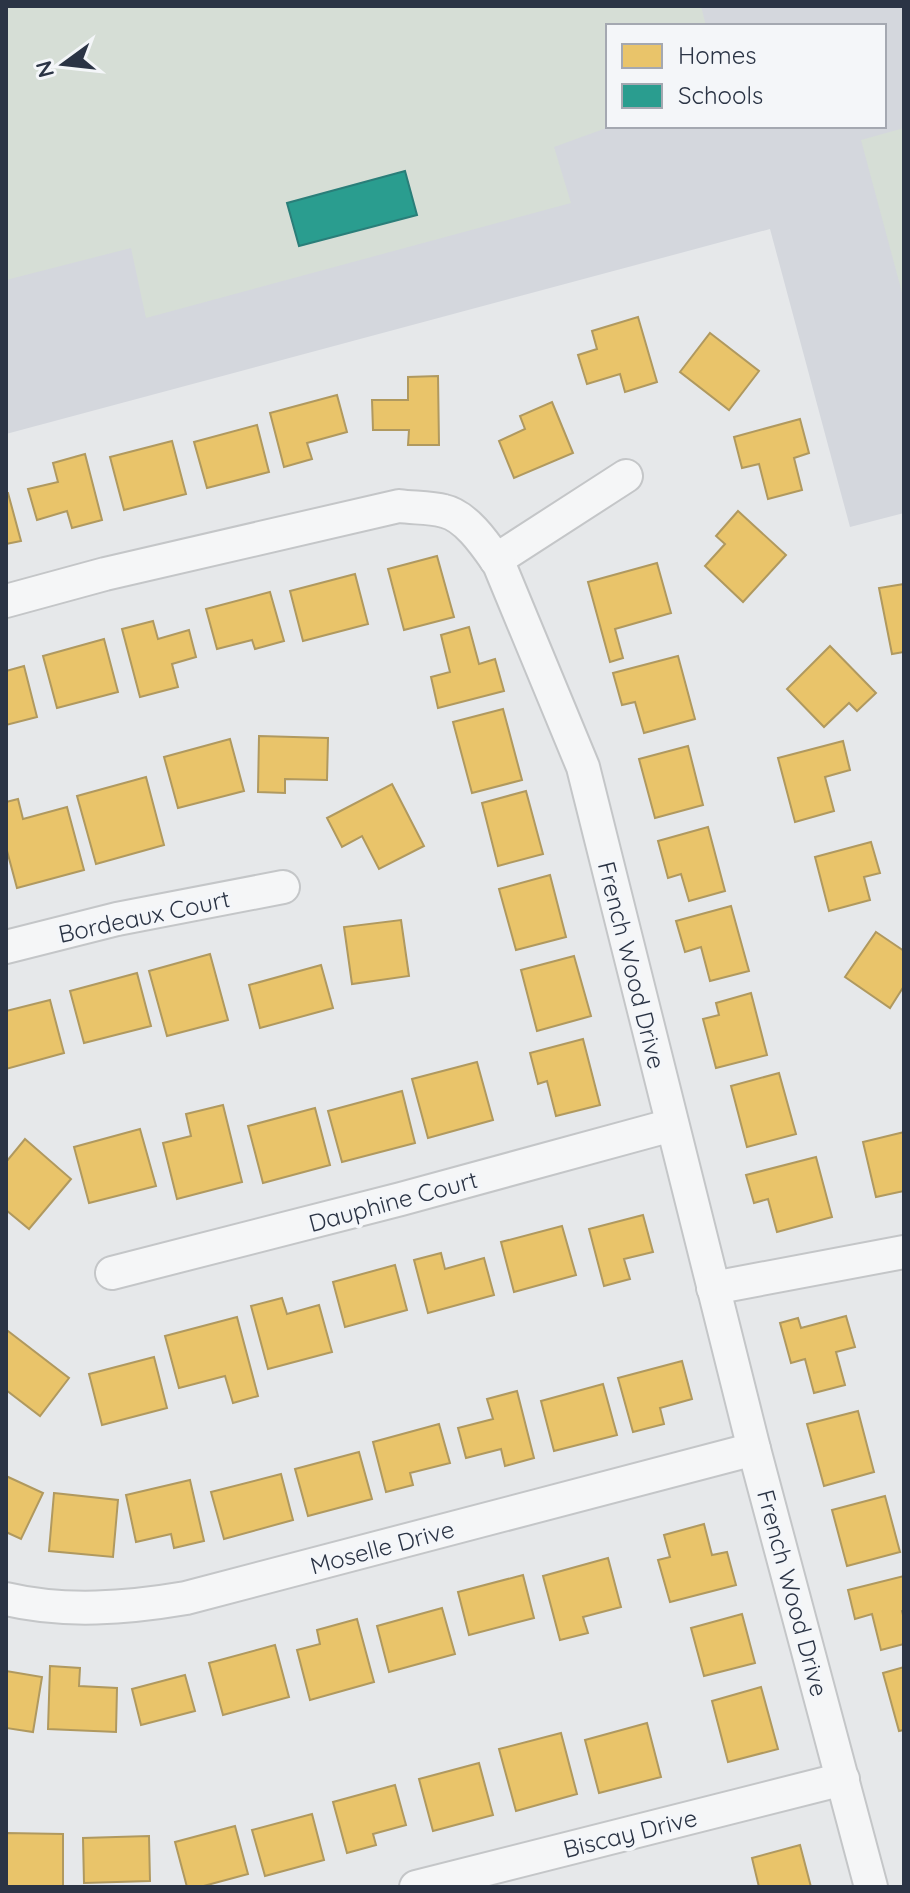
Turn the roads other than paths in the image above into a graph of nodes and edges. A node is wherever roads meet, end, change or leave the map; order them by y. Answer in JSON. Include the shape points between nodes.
{"nodes":[{"id":1,"x":626,"y":476,"type":"dead end"},
{"id":2,"x":496,"y":560,"type":"junction"},
{"id":3,"x":6,"y":601,"type":"edge"},
{"id":4,"x":283,"y":887,"type":"dead end"},
{"id":5,"x":6,"y":947,"type":"edge"},
{"id":6,"x":672,"y":1125,"type":"junction"},
{"id":7,"x":904,"y":1252,"type":"edge"},
{"id":8,"x":112,"y":1273,"type":"dead end"},
{"id":9,"x":713,"y":1288,"type":"junction"},
{"id":10,"x":754,"y":1449,"type":"junction"},
{"id":11,"x":6,"y":1599,"type":"edge"},
{"id":12,"x":843,"y":1779,"type":"junction"},
{"id":13,"x":416,"y":1887,"type":"edge"},
{"id":14,"x":871,"y":1887,"type":"edge"}],
"edges":[{"from":1,"to":2,"type":"street"},
{"from":2,"to":3,"type":"street","name":"French Wood Drive","via":[[483,540],[448,511],[399,506]]},
{"from":2,"to":6,"type":"street","name":"French Wood Drive","via":[[583,767]]},
{"from":4,"to":5,"type":"street","name":"Bordeaux Court"},
{"from":6,"to":8,"type":"street","name":"Dauphine Court"},
{"from":6,"to":9,"type":"street","name":"French Wood Drive"},
{"from":7,"to":9,"type":"street"},
{"from":9,"to":10,"type":"street","name":"French Wood Drive"},
{"from":10,"to":11,"type":"street","name":"Moselle Drive","via":[[186,1598],[67,1608]]},
{"from":10,"to":12,"type":"street","name":"French Wood Drive"},
{"from":12,"to":13,"type":"street","name":"Biscay Drive"},
{"from":12,"to":14,"type":"street","name":"French Wood Drive"}]}
